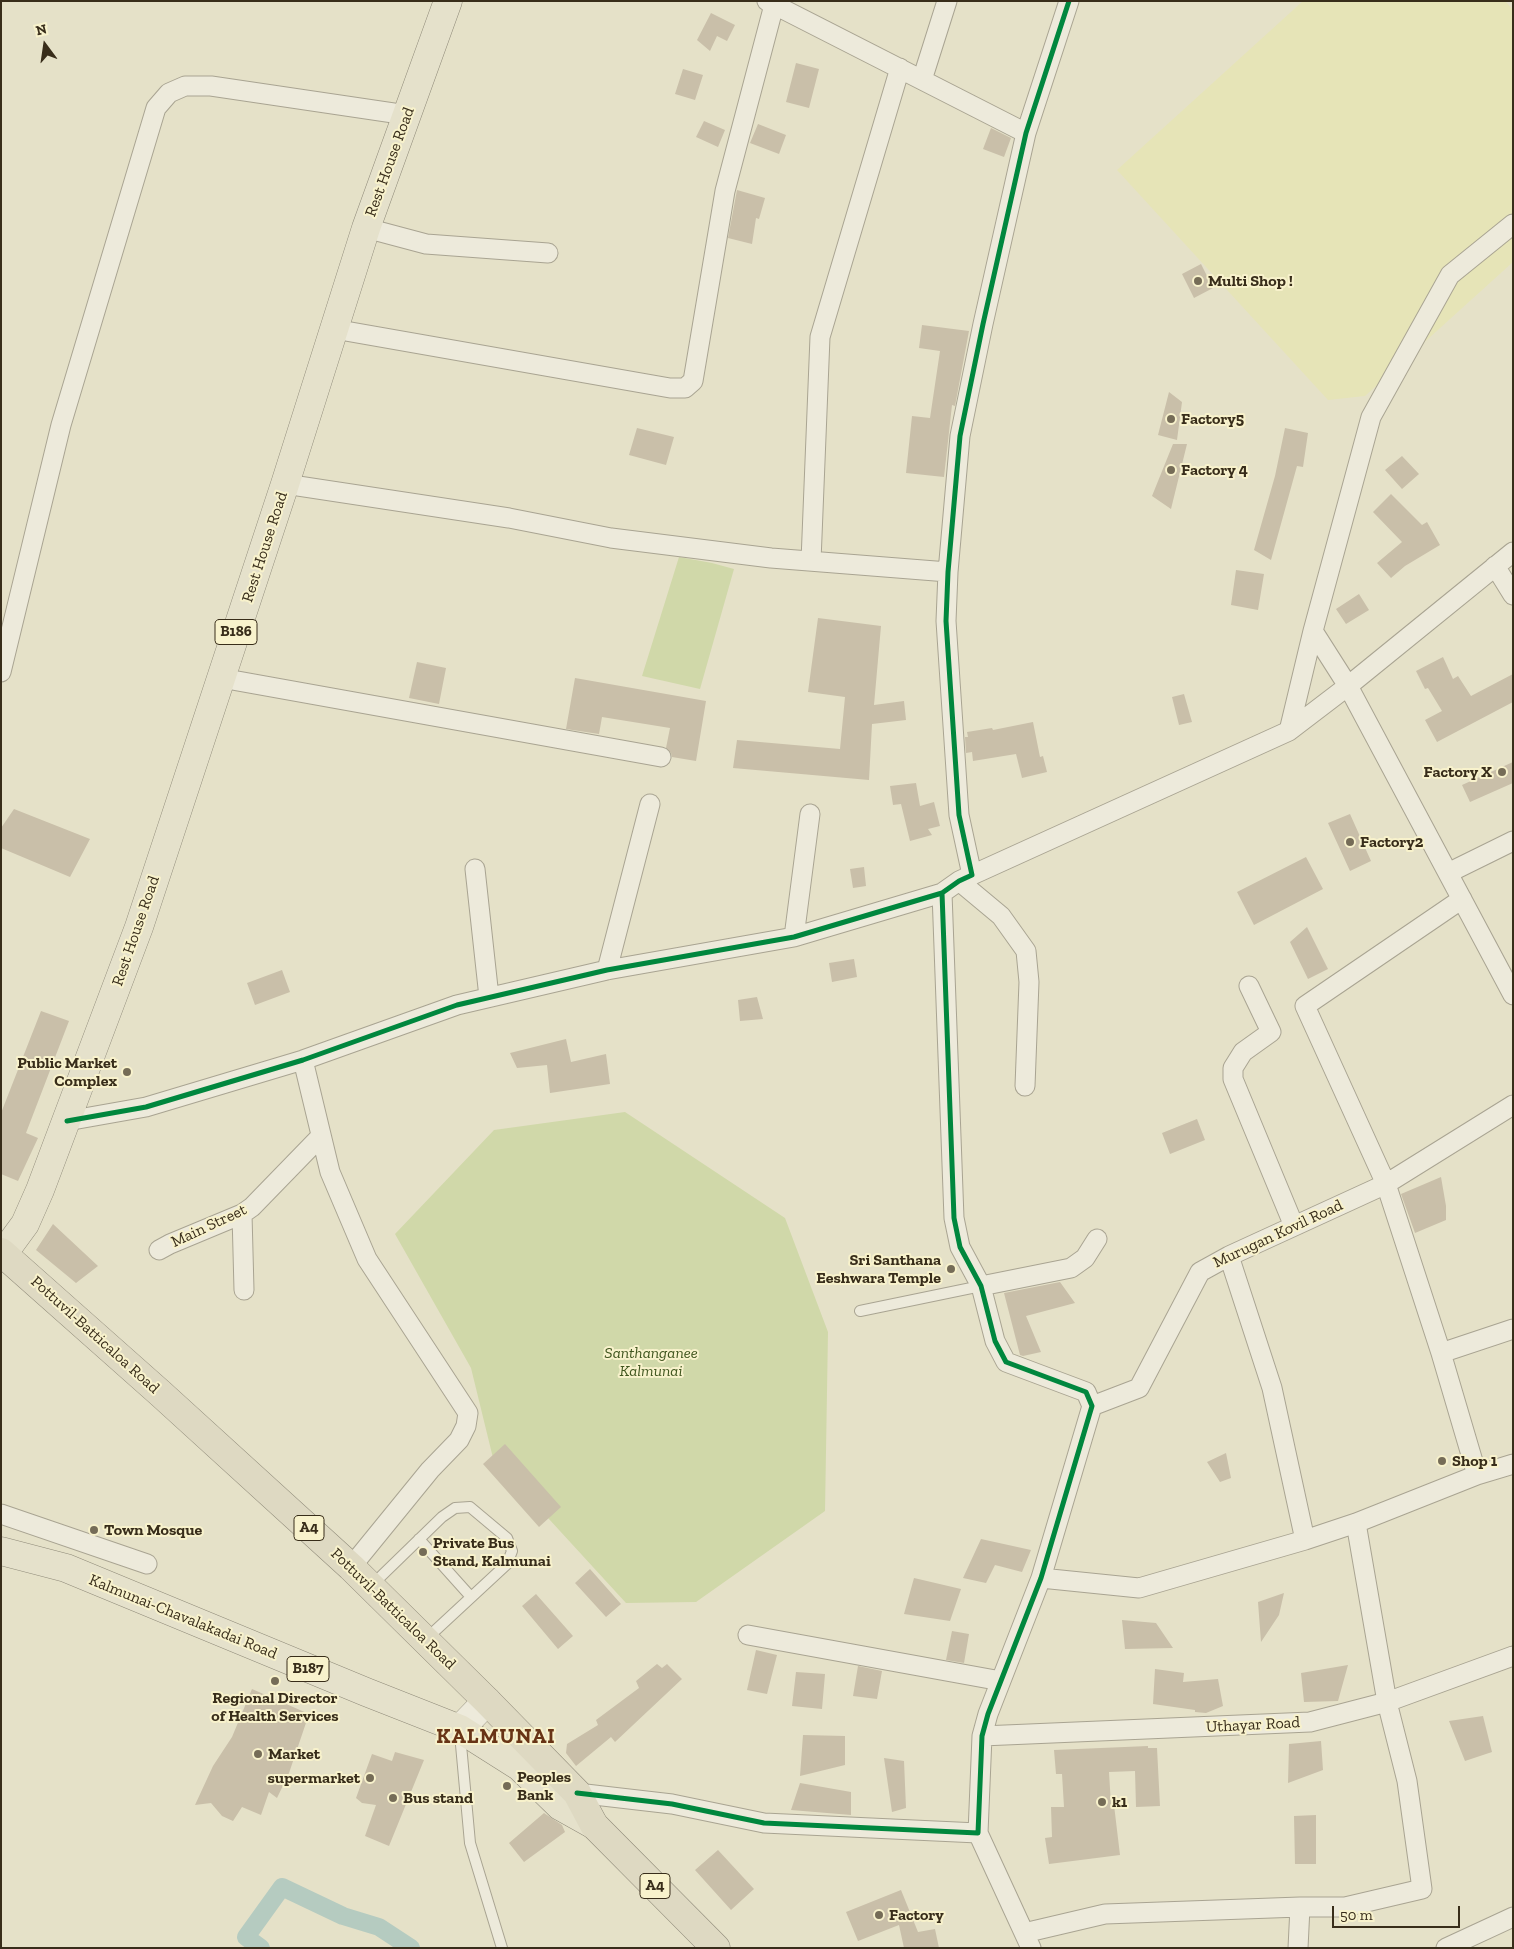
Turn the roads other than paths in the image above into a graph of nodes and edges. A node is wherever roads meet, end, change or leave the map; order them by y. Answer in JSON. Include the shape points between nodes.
{"nodes":[{"id":1,"x":448,"y":1,"type":"edge"},
{"id":2,"x":947,"y":1,"type":"edge"},
{"id":3,"x":1068,"y":1,"type":"edge"},
{"id":4,"x":771,"y":3,"type":"edge"},
{"id":5,"x":900,"y":68,"type":"junction"},
{"id":6,"x":922,"y":80,"type":"junction"},
{"id":7,"x":408,"y":115,"type":"junction"},
{"id":8,"x":1026,"y":133,"type":"junction"},
{"id":9,"x":1513,"y":224,"type":"edge"},
{"id":10,"x":366,"y":228,"type":"junction"},
{"id":11,"x":548,"y":253,"type":"dead end"},
{"id":12,"x":334,"y":329,"type":"junction"},
{"id":13,"x":285,"y":484,"type":"junction"},
{"id":14,"x":1513,"y":552,"type":"edge"},
{"id":15,"x":811,"y":561,"type":"junction"},
{"id":16,"x":1496,"y":566,"type":"junction"},
{"id":17,"x":948,"y":572,"type":"junction"},
{"id":18,"x":1513,"y":596,"type":"edge"},
{"id":19,"x":1313,"y":631,"type":"junction"},
{"id":20,"x":1,"y":672,"type":"edge"},
{"id":21,"x":221,"y":678,"type":"junction"},
{"id":22,"x":1348,"y":686,"type":"junction"},
{"id":23,"x":1289,"y":731,"type":"junction"},
{"id":24,"x":661,"y":758,"type":"dead end"},
{"id":25,"x":650,"y":804,"type":"dead end"},
{"id":26,"x":810,"y":814,"type":"dead end"},
{"id":27,"x":1513,"y":841,"type":"edge"},
{"id":28,"x":475,"y":868,"type":"dead end"},
{"id":29,"x":1448,"y":873,"type":"junction"},
{"id":30,"x":966,"y":878,"type":"junction"},
{"id":31,"x":942,"y":893,"type":"junction"},
{"id":32,"x":1462,"y":899,"type":"junction"},
{"id":33,"x":794,"y":937,"type":"junction"},
{"id":34,"x":607,"y":970,"type":"junction"},
{"id":35,"x":1249,"y":986,"type":"dead end"},
{"id":36,"x":1513,"y":995,"type":"edge"},
{"id":37,"x":489,"y":997,"type":"junction"},
{"id":38,"x":302,"y":1060,"type":"junction"},
{"id":39,"x":1025,"y":1086,"type":"dead end"},
{"id":40,"x":1513,"y":1105,"type":"edge"},
{"id":41,"x":67,"y":1121,"type":"junction"},
{"id":42,"x":321,"y":1136,"type":"junction"},
{"id":43,"x":1386,"y":1184,"type":"junction"},
{"id":44,"x":242,"y":1214,"type":"junction"},
{"id":45,"x":1294,"y":1226,"type":"junction"},
{"id":46,"x":1097,"y":1239,"type":"dead end"},
{"id":47,"x":159,"y":1250,"type":"dead end"},
{"id":48,"x":2,"y":1253,"type":"edge"},
{"id":49,"x":1229,"y":1256,"type":"junction"},
{"id":50,"x":981,"y":1286,"type":"junction"},
{"id":51,"x":244,"y":1290,"type":"dead end"},
{"id":52,"x":860,"y":1311,"type":"dead end"},
{"id":53,"x":1513,"y":1329,"type":"edge"},
{"id":54,"x":1441,"y":1353,"type":"junction"},
{"id":55,"x":1092,"y":1406,"type":"junction"},
{"id":56,"x":1513,"y":1464,"type":"edge"},
{"id":57,"x":1477,"y":1475,"type":"junction"},
{"id":58,"x":1,"y":1514,"type":"edge"},
{"id":59,"x":1356,"y":1524,"type":"junction"},
{"id":60,"x":419,"y":1539,"type":"junction"},
{"id":61,"x":1306,"y":1540,"type":"junction"},
{"id":62,"x":1,"y":1550,"type":"edge"},
{"id":63,"x":147,"y":1564,"type":"dead end"},
{"id":64,"x":351,"y":1567,"type":"junction"},
{"id":65,"x":1041,"y":1578,"type":"junction"},
{"id":66,"x":371,"y":1586,"type":"junction"},
{"id":67,"x":471,"y":1597,"type":"junction"},
{"id":68,"x":748,"y":1636,"type":"dead end"},
{"id":69,"x":425,"y":1640,"type":"junction"},
{"id":70,"x":1513,"y":1656,"type":"edge"},
{"id":71,"x":1001,"y":1680,"type":"junction"},
{"id":72,"x":488,"y":1701,"type":"junction"},
{"id":73,"x":1387,"y":1702,"type":"junction"},
{"id":74,"x":460,"y":1729,"type":"junction"},
{"id":75,"x":982,"y":1736,"type":"junction"},
{"id":76,"x":577,"y":1794,"type":"junction"},
{"id":77,"x":594,"y":1825,"type":"junction"},
{"id":78,"x":978,"y":1833,"type":"junction"},
{"id":79,"x":1300,"y":1907,"type":"junction"},
{"id":80,"x":1513,"y":1917,"type":"edge"},
{"id":81,"x":1028,"y":1940,"type":"edge"},
{"id":82,"x":502,"y":1948,"type":"edge"},
{"id":83,"x":716,"y":1948,"type":"edge"},
{"id":84,"x":1298,"y":1948,"type":"edge"},
{"id":85,"x":1446,"y":1948,"type":"edge"}],
"edges":[{"from":1,"to":7,"type":"main road","name":"Rest House Road","number":"B186"},
{"from":2,"to":6,"type":"street"},
{"from":3,"to":8,"type":"street"},
{"from":4,"to":5,"type":"street"},
{"from":4,"to":12,"type":"street","via":[[725,191],[693,381],[686,388],[670,388]]},
{"from":5,"to":6,"type":"street"},
{"from":5,"to":15,"type":"street","via":[[820,337]]},
{"from":6,"to":8,"type":"street"},
{"from":7,"to":10,"type":"main road","name":"Rest House Road","number":"B186"},
{"from":7,"to":20,"type":"street","via":[[211,86],[184,86],[169,93],[156,108],[61,425]]},
{"from":8,"to":17,"type":"street","via":[[960,436]]},
{"from":9,"to":19,"type":"street","via":[[1450,275],[1371,417]]},
{"from":10,"to":11,"type":"street","via":[[426,244]]},
{"from":10,"to":12,"type":"main road","name":"Rest House Road","number":"B186"},
{"from":12,"to":13,"type":"main road","name":"Rest House Road","number":"B186"},
{"from":13,"to":15,"type":"street","via":[[509,518],[611,538]]},
{"from":13,"to":21,"type":"main road","name":"Rest House Road","number":"B186"},
{"from":14,"to":16,"type":"street"},
{"from":15,"to":17,"type":"street"},
{"from":16,"to":18,"type":"street"},
{"from":16,"to":22,"type":"street"},
{"from":17,"to":30,"type":"street","via":[[946,622],[953,750]]},
{"from":19,"to":22,"type":"street"},
{"from":19,"to":23,"type":"street"},
{"from":21,"to":24,"type":"street"},
{"from":21,"to":41,"type":"main road","name":"Rest House Road","number":"B186","via":[[139,926]]},
{"from":22,"to":23,"type":"street"},
{"from":22,"to":29,"type":"street"},
{"from":23,"to":30,"type":"street"},
{"from":25,"to":34,"type":"street"},
{"from":26,"to":33,"type":"street"},
{"from":27,"to":29,"type":"street"},
{"from":28,"to":37,"type":"street"},
{"from":29,"to":32,"type":"street"},
{"from":30,"to":31,"type":"street"},
{"from":30,"to":39,"type":"street","via":[[1001,916],[1026,951],[1029,982]]},
{"from":31,"to":33,"type":"street"},
{"from":31,"to":50,"type":"street","via":[[954,1218],[960,1247]]},
{"from":32,"to":36,"type":"street"},
{"from":32,"to":43,"type":"street","via":[[1304,1006]]},
{"from":33,"to":34,"type":"street"},
{"from":34,"to":37,"type":"street"},
{"from":35,"to":45,"type":"street","via":[[1272,1032],[1244,1052],[1233,1068],[1233,1079]]},
{"from":37,"to":38,"type":"street","via":[[457,1005]]},
{"from":38,"to":41,"type":"street","via":[[146,1107]]},
{"from":38,"to":42,"type":"street"},
{"from":40,"to":43,"type":"street","name":"Murugan Kovil Road"},
{"from":41,"to":48,"type":"main road","name":"Rest House Road","number":"B186","via":[[25,1224]]},
{"from":42,"to":44,"type":"street","name":"Main Street"},
{"from":42,"to":64,"type":"street","via":[[330,1172],[368,1259],[468,1413],[459,1440],[430,1470]]},
{"from":43,"to":45,"type":"street","name":"Murugan Kovil Road"},
{"from":43,"to":54,"type":"street"},
{"from":44,"to":47,"type":"street","name":"Main Street"},
{"from":44,"to":51,"type":"street"},
{"from":45,"to":49,"type":"street","name":"Murugan Kovil Road"},
{"from":46,"to":50,"type":"street","via":[[1085,1258],[1071,1268]]},
{"from":48,"to":64,"type":"highway","name":"Pottuvil-Batticaloa Road","number":"A4"},
{"from":49,"to":55,"type":"street","name":"Murugan Kovil Road","via":[[1200,1272],[1139,1388]]},
{"from":49,"to":61,"type":"street","via":[[1272,1388]]},
{"from":50,"to":52,"type":"lane"},
{"from":50,"to":55,"type":"street","via":[[995,1341],[1006,1362],[1086,1392]]},
{"from":53,"to":54,"type":"street"},
{"from":54,"to":57,"type":"street"},
{"from":55,"to":65,"type":"street"},
{"from":56,"to":57,"type":"street"},
{"from":57,"to":59,"type":"street"},
{"from":58,"to":63,"type":"street"},
{"from":59,"to":61,"type":"street"},
{"from":59,"to":73,"type":"street"},
{"from":60,"to":66,"type":"lane"},
{"from":60,"to":67,"type":"lane"},
{"from":60,"to":67,"type":"lane","via":[[455,1508],[470,1506],[507,1538],[512,1551],[507,1564]]},
{"from":61,"to":65,"type":"street","via":[[1139,1588]]},
{"from":62,"to":74,"type":"main road","name":"Kalmunai-Chavalakadai Road","number":"B187","via":[[66,1568]]},
{"from":64,"to":66,"type":"highway","name":"Pottuvil-Batticaloa Road","number":"A4"},
{"from":65,"to":71,"type":"street"},
{"from":66,"to":69,"type":"highway","name":"Pottuvil-Batticaloa Road","number":"A4"},
{"from":67,"to":69,"type":"lane"},
{"from":68,"to":71,"type":"street"},
{"from":69,"to":72,"type":"highway","name":"Pottuvil-Batticaloa Road","number":"A4"},
{"from":70,"to":73,"type":"street","name":"Uthayar Road"},
{"from":71,"to":75,"type":"street"},
{"from":72,"to":74,"type":"main road"},
{"from":72,"to":76,"type":"highway","name":"Pottuvil-Batticaloa Road","number":"A4"},
{"from":73,"to":75,"type":"street","name":"Uthayar Road","via":[[1310,1722]]},
{"from":73,"to":79,"type":"street","via":[[1407,1781],[1422,1889],[1345,1907]]},
{"from":74,"to":77,"type":"main road","name":"Kalmunai-Chavalakadai Road","number":"B187","via":[[520,1767],[560,1806]]},
{"from":74,"to":82,"type":"lane","via":[[470,1843]]},
{"from":75,"to":78,"type":"street"},
{"from":76,"to":77,"type":"highway","name":"Pottuvil-Batticaloa Road","number":"A4"},
{"from":76,"to":78,"type":"street","via":[[672,1804],[764,1823]]},
{"from":77,"to":83,"type":"highway","name":"Pottuvil-Batticaloa Road","number":"A4"},
{"from":78,"to":81,"type":"street"},
{"from":79,"to":81,"type":"street","via":[[1105,1914]]},
{"from":79,"to":84,"type":"street"},
{"from":80,"to":85,"type":"street"}]}
